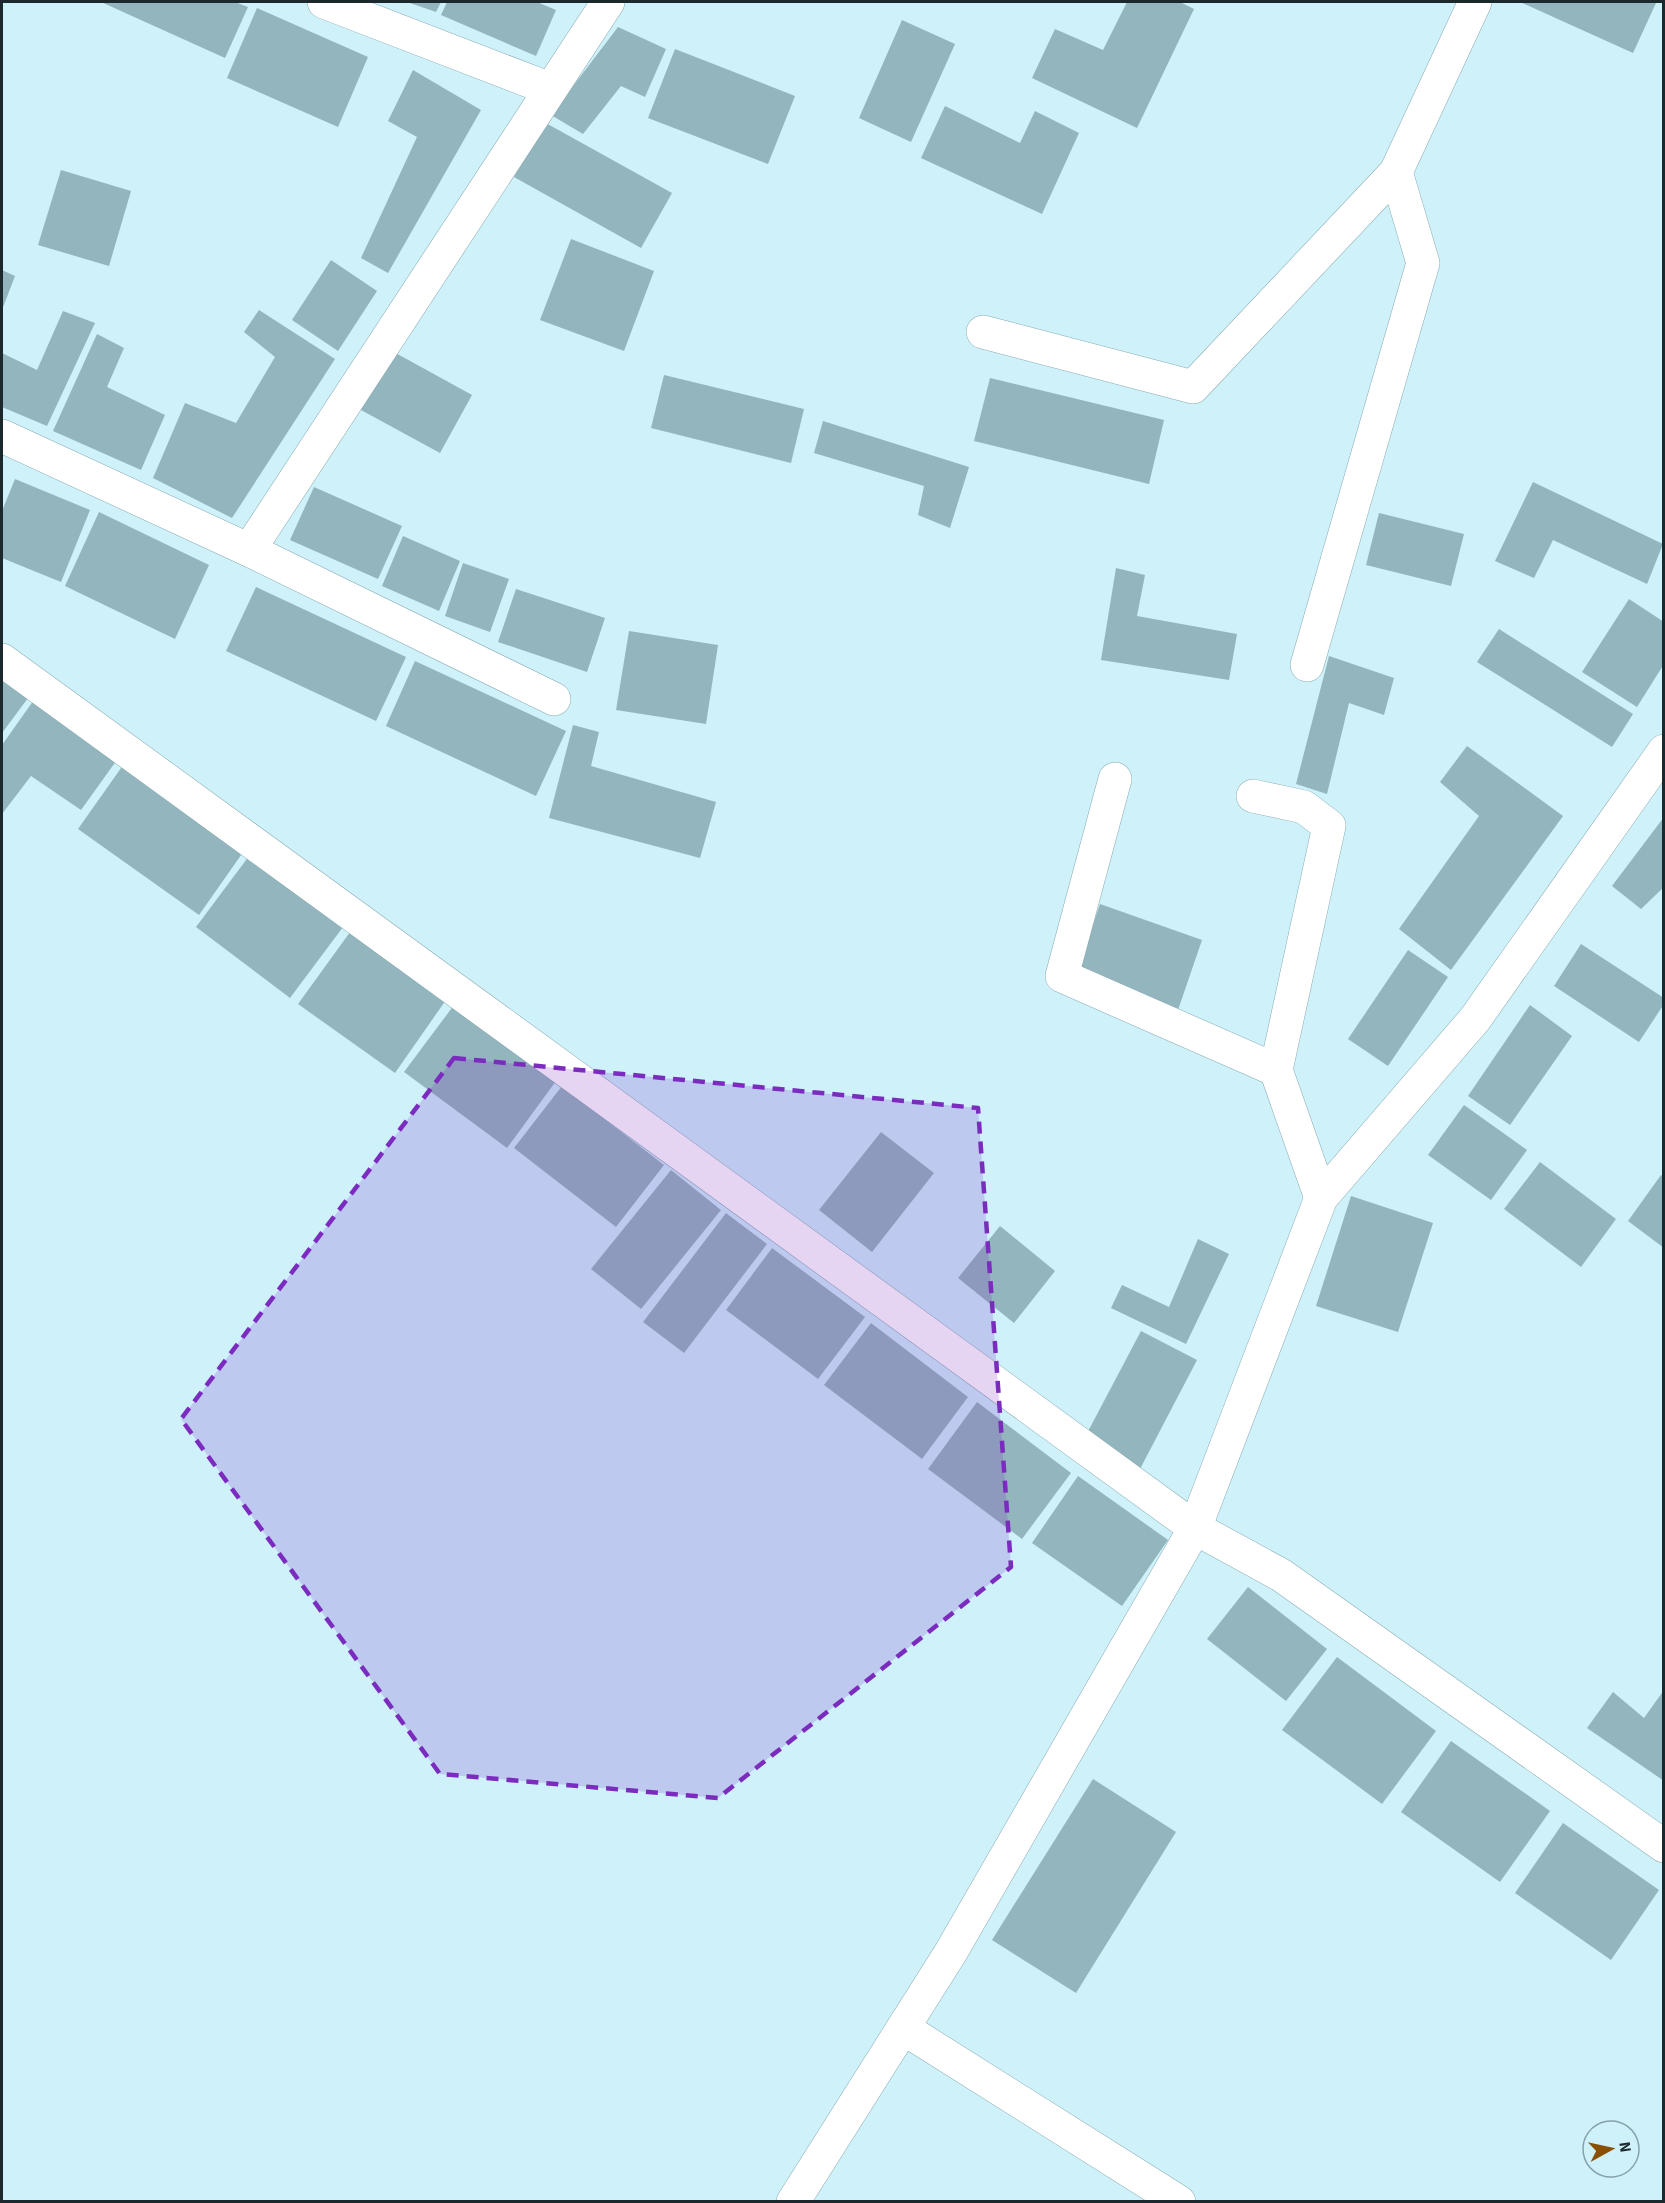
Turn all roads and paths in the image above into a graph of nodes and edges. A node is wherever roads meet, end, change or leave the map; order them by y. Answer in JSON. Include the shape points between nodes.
{"nodes":[{"id":1,"x":324,"y":2,"type":"edge"},
{"id":2,"x":608,"y":2,"type":"edge"},
{"id":3,"x":1475,"y":2,"type":"edge"},
{"id":4,"x":550,"y":89,"type":"junction"},
{"id":5,"x":1396,"y":172,"type":"junction"},
{"id":6,"x":983,"y":332,"type":"dead end"},
{"id":7,"x":2,"y":436,"type":"edge"},
{"id":8,"x":249,"y":550,"type":"junction"},
{"id":9,"x":2,"y":660,"type":"edge"},
{"id":10,"x":1307,"y":665,"type":"dead end"},
{"id":11,"x":554,"y":699,"type":"dead end"},
{"id":12,"x":1664,"y":751,"type":"edge"},
{"id":13,"x":1115,"y":779,"type":"dead end"},
{"id":14,"x":1253,"y":796,"type":"dead end"},
{"id":15,"x":1276,"y":1070,"type":"junction"},
{"id":16,"x":1321,"y":1198,"type":"junction"},
{"id":17,"x":1195,"y":1528,"type":"junction"},
{"id":18,"x":1664,"y":1846,"type":"edge"},
{"id":19,"x":903,"y":2028,"type":"junction"},
{"id":20,"x":793,"y":2202,"type":"edge"},
{"id":21,"x":1179,"y":2202,"type":"edge"}],
"edges":[{"from":1,"to":4,"type":"street"},
{"from":2,"to":4,"type":"street"},
{"from":3,"to":5,"type":"street"},
{"from":4,"to":8,"type":"street"},
{"from":5,"to":6,"type":"street","via":[[1193,387]]},
{"from":5,"to":10,"type":"street","via":[[1423,264]]},
{"from":7,"to":8,"type":"street"},
{"from":8,"to":11,"type":"street"},
{"from":9,"to":17,"type":"street"},
{"from":12,"to":16,"type":"street","via":[[1475,1019]]},
{"from":13,"to":15,"type":"street","via":[[1062,976]]},
{"from":14,"to":15,"type":"street","via":[[1304,807],[1329,826]]},
{"from":15,"to":16,"type":"street"},
{"from":16,"to":17,"type":"street"},
{"from":17,"to":18,"type":"street","via":[[1281,1575]]},
{"from":17,"to":19,"type":"street","via":[[951,1952]]},
{"from":19,"to":20,"type":"street"},
{"from":19,"to":21,"type":"street"}]}
